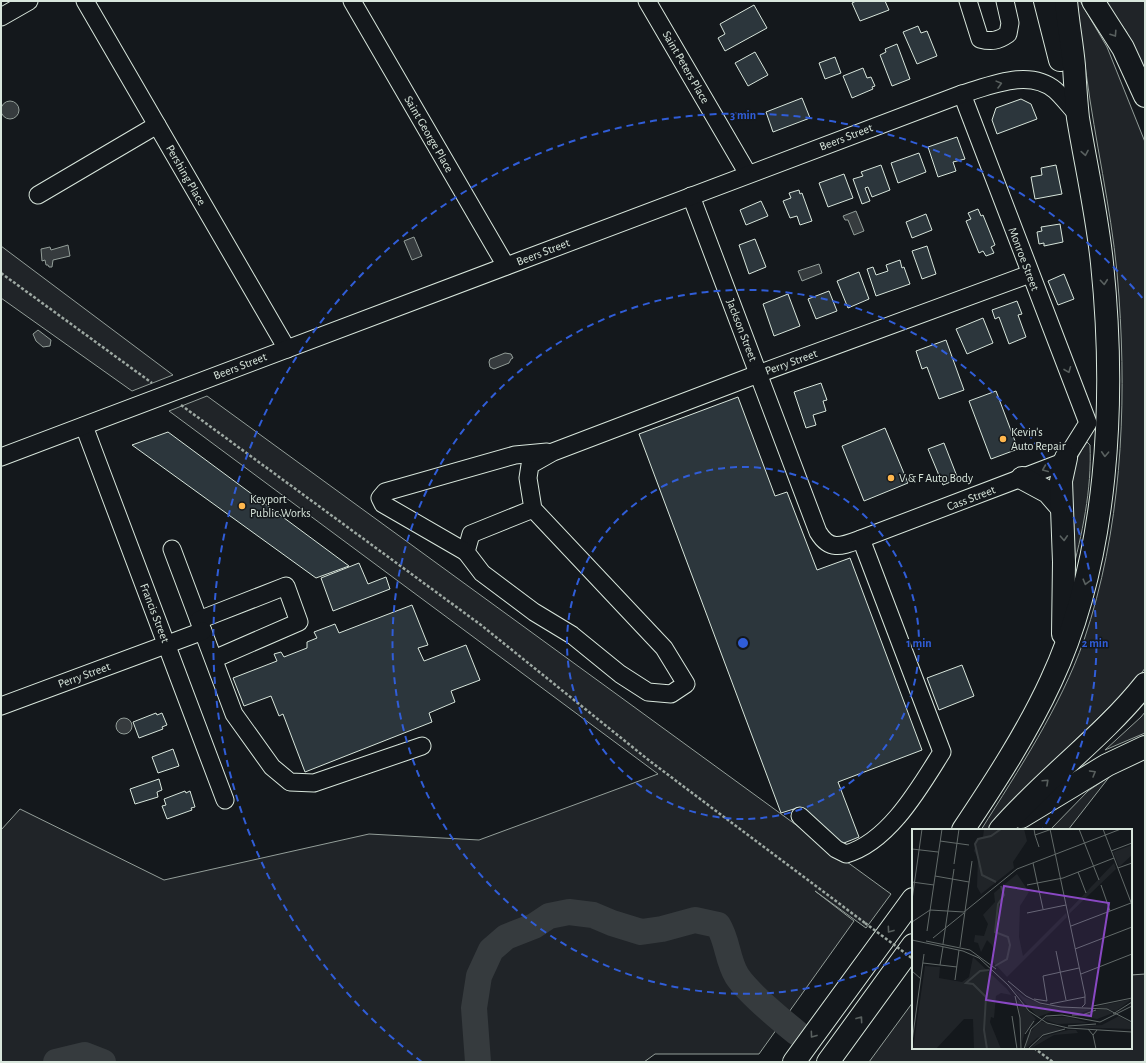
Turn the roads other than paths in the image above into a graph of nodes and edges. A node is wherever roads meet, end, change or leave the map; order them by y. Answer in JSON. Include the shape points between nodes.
{"nodes":[{"id":1,"x":29,"y":1,"type":"edge"},
{"id":2,"x":85,"y":1,"type":"edge"},
{"id":3,"x":352,"y":1,"type":"edge"},
{"id":4,"x":647,"y":1,"type":"edge"},
{"id":5,"x":958,"y":1,"type":"edge"},
{"id":6,"x":968,"y":1,"type":"edge"},
{"id":7,"x":1005,"y":1,"type":"edge"},
{"id":8,"x":1045,"y":1,"type":"edge"},
{"id":9,"x":1066,"y":1,"type":"edge"},
{"id":10,"x":1093,"y":1,"type":"edge"},
{"id":11,"x":1,"y":17,"type":"edge"},
{"id":12,"x":979,"y":36,"type":"junction"},
{"id":13,"x":962,"y":94,"type":"junction"},
{"id":14,"x":1145,"y":96,"type":"edge"},
{"id":15,"x":1078,"y":115,"type":"junction"},
{"id":16,"x":157,"y":125,"type":"junction"},
{"id":17,"x":748,"y":174,"type":"junction"},
{"id":18,"x":38,"y":195,"type":"dead end"},
{"id":19,"x":691,"y":196,"type":"junction"},
{"id":20,"x":506,"y":266,"type":"junction"},
{"id":21,"x":1030,"y":274,"type":"junction"},
{"id":22,"x":287,"y":349,"type":"junction"},
{"id":23,"x":758,"y":374,"type":"junction"},
{"id":24,"x":1097,"y":423,"type":"junction"},
{"id":25,"x":84,"y":426,"type":"junction"},
{"id":26,"x":553,"y":452,"type":"junction"},
{"id":27,"x":1,"y":457,"type":"edge"},
{"id":28,"x":1066,"y":458,"type":"junction"},
{"id":29,"x":1022,"y":478,"type":"junction"},
{"id":30,"x":1061,"y":507,"type":"junction"},
{"id":31,"x":533,"y":510,"type":"junction"},
{"id":32,"x":861,"y":539,"type":"junction"},
{"id":33,"x":835,"y":546,"type":"joint"},
{"id":34,"x":172,"y":549,"type":"dead end"},
{"id":35,"x":466,"y":552,"type":"junction"},
{"id":36,"x":201,"y":625,"type":"junction"},
{"id":37,"x":167,"y":645,"type":"junction"},
{"id":38,"x":1062,"y":656,"type":"junction"},
{"id":39,"x":214,"y":659,"type":"junction"},
{"id":40,"x":1145,"y":684,"type":"edge"},
{"id":41,"x":1,"y":706,"type":"edge"},
{"id":42,"x":422,"y":746,"type":"dead end"},
{"id":43,"x":1145,"y":747,"type":"edge"},
{"id":44,"x":225,"y":800,"type":"dead end"},
{"id":45,"x":800,"y":816,"type":"dead end"},
{"id":46,"x":964,"y":829,"type":"edge"},
{"id":47,"x":1001,"y":829,"type":"edge"},
{"id":48,"x":1002,"y":829,"type":"edge"},
{"id":49,"x":912,"y":900,"type":"edge"},
{"id":50,"x":912,"y":946,"type":"edge"},
{"id":51,"x":794,"y":1062,"type":"edge"},
{"id":52,"x":828,"y":1062,"type":"edge"}],
"edges":[{"from":1,"to":11,"type":"street"},
{"from":2,"to":16,"type":"street","name":"Pershing Place"},
{"from":3,"to":20,"type":"street","name":"Saint George Place"},
{"from":4,"to":17,"type":"street","name":"Saint Peters Place"},
{"from":5,"to":12,"type":"street"},
{"from":6,"to":12,"type":"street"},
{"from":7,"to":12,"type":"street","via":[[1010,23],[1008,34],[1000,40],[989,41],[980,39]]},
{"from":8,"to":15,"type":"highway","via":[[1062,68]]},
{"from":9,"to":15,"type":"highway"},
{"from":10,"to":14,"type":"highway","one_way":true,"via":[[1123,48]]},
{"from":13,"to":15,"type":"street","name":"Beers Street","one_way":true,"via":[[1014,80],[1031,79],[1054,89]]},
{"from":13,"to":17,"type":"street","name":"Beers Street"},
{"from":13,"to":21,"type":"street","name":"Monroe Street"},
{"from":15,"to":24,"type":"highway","one_way":true,"via":[[1096,215],[1105,289],[1107,342]]},
{"from":16,"to":18,"type":"street"},
{"from":16,"to":22,"type":"street","name":"Pershing Place"},
{"from":17,"to":19,"type":"street","name":"Beers Street"},
{"from":19,"to":20,"type":"street","name":"Beers Street"},
{"from":19,"to":23,"type":"street","name":"Jackson Street"},
{"from":20,"to":22,"type":"street","name":"Beers Street"},
{"from":21,"to":23,"type":"street","name":"Perry Street"},
{"from":21,"to":24,"type":"street","name":"Monroe Street","one_way":true,"via":[[1053,334]]},
{"from":22,"to":25,"type":"street","name":"Beers Street"},
{"from":23,"to":26,"type":"street","name":"Perry Street"},
{"from":23,"to":33,"type":"street","name":"Jackson Street","via":[[818,532],[826,542]]},
{"from":24,"to":28,"type":"street","name":"Cass Street"},
{"from":24,"to":38,"type":"highway","one_way":true,"via":[[1102,496],[1092,554],[1079,606]]},
{"from":25,"to":27,"type":"street","name":"Beers Street"},
{"from":25,"to":37,"type":"street","name":"Francis Street"},
{"from":26,"to":31,"type":"street","via":[[530,465],[528,478]]},
{"from":26,"to":35,"type":"street","via":[[515,455],[385,492],[380,498],[384,504]]},
{"from":28,"to":29,"type":"street","name":"Cass Street","one_way":true,"via":[[1058,464]]},
{"from":28,"to":30,"type":"highway","via":[[1061,481]]},
{"from":29,"to":30,"type":"highway","via":[[1048,492]]},
{"from":29,"to":32,"type":"street","name":"Cass Street"},
{"from":30,"to":38,"type":"highway","one_way":true,"via":[[1064,562]]},
{"from":31,"to":35,"type":"street","via":[[471,534]]},
{"from":31,"to":35,"type":"street","via":[[664,648],[686,684],[672,694],[648,692],[620,674],[572,635],[534,612],[482,573]]},
{"from":32,"to":33,"type":"street","name":"Cass Street"},
{"from":32,"to":45,"type":"street","via":[[942,752],[909,804],[881,833],[854,852],[846,854],[836,849]]},
{"from":34,"to":36,"type":"street"},
{"from":36,"to":37,"type":"street","name":"Perry Street"},
{"from":36,"to":39,"type":"street"},
{"from":36,"to":39,"type":"street","name":"Perry Street","via":[[286,586],[299,622]]},
{"from":37,"to":41,"type":"street","name":"Perry Street"},
{"from":37,"to":44,"type":"street","name":"Francis Street"},
{"from":38,"to":46,"type":"highway","via":[[1027,729]]},
{"from":39,"to":42,"type":"street","via":[[234,714],[272,767],[290,782],[314,783]]},
{"from":47,"to":40,"type":"highway","one_way":true},
{"from":48,"to":43,"type":"highway","one_way":true,"via":[[1107,765]]},
{"from":49,"to":51,"type":"highway","one_way":true},
{"from":52,"to":50,"type":"highway","one_way":true}]}
